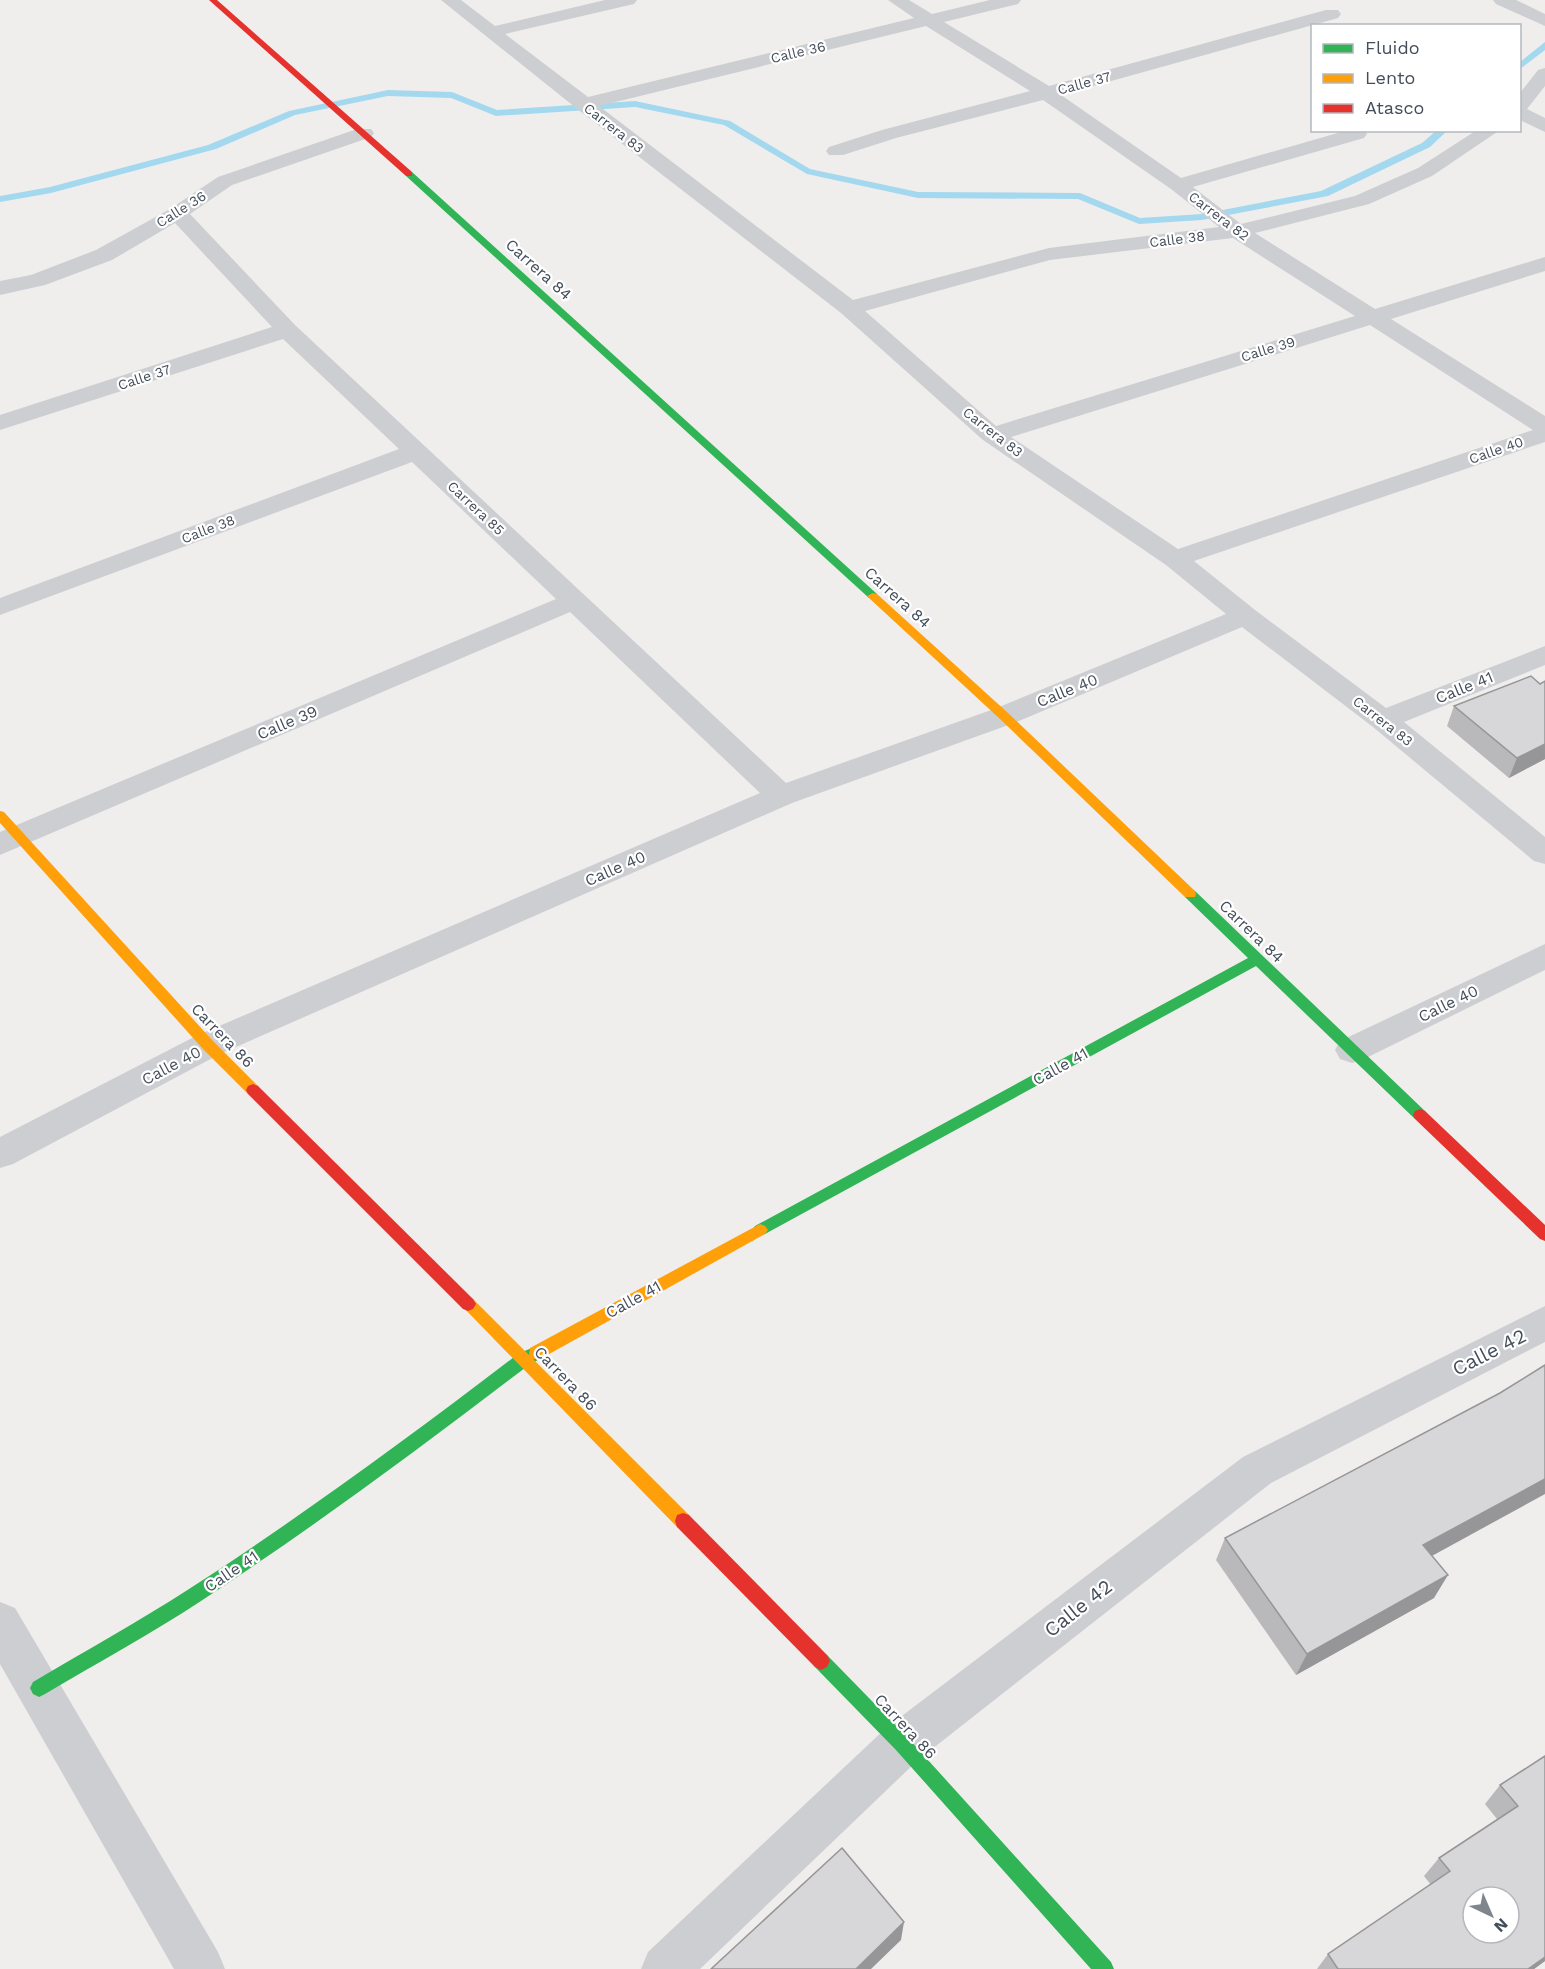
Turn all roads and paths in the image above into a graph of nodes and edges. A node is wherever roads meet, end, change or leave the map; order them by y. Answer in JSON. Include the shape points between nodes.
{"nodes":[{"id":1,"x":213,"y":0,"type":"edge"},
{"id":2,"x":450,"y":0,"type":"edge"},
{"id":3,"x":628,"y":0,"type":"edge"},
{"id":4,"x":897,"y":0,"type":"edge"},
{"id":5,"x":1012,"y":0,"type":"edge"},
{"id":6,"x":1305,"y":0,"type":"edge"},
{"id":7,"x":1502,"y":0,"type":"edge"},
{"id":8,"x":931,"y":20,"type":"junction"},
{"id":9,"x":1545,"y":21,"type":"edge"},
{"id":10,"x":1316,"y":24,"type":"edge"},
{"id":11,"x":1311,"y":25,"type":"edge"},
{"id":12,"x":491,"y":32,"type":"junction"},
{"id":13,"x":1545,"y":74,"type":"edge"},
{"id":14,"x":1046,"y":93,"type":"junction"},
{"id":15,"x":1521,"y":104,"type":"edge"},
{"id":16,"x":589,"y":109,"type":"junction"},
{"id":17,"x":1521,"y":113,"type":"edge"},
{"id":18,"x":1545,"y":126,"type":"edge"},
{"id":19,"x":1488,"y":132,"type":"edge"},
{"id":20,"x":364,"y":133,"type":"junction"},
{"id":21,"x":1357,"y":134,"type":"dead end"},
{"id":22,"x":836,"y":151,"type":"dead end"},
{"id":23,"x":1178,"y":185,"type":"junction"},
{"id":24,"x":177,"y":213,"type":"junction"},
{"id":25,"x":1232,"y":228,"type":"junction"},
{"id":26,"x":1545,"y":264,"type":"edge"},
{"id":27,"x":0,"y":288,"type":"edge"},
{"id":28,"x":849,"y":308,"type":"junction"},
{"id":29,"x":1372,"y":316,"type":"junction"},
{"id":30,"x":287,"y":330,"type":"junction"},
{"id":31,"x":0,"y":423,"type":"edge"},
{"id":32,"x":1545,"y":427,"type":"edge"},
{"id":33,"x":1545,"y":434,"type":"edge"},
{"id":34,"x":992,"y":435,"type":"junction"},
{"id":35,"x":416,"y":452,"type":"junction"},
{"id":36,"x":1175,"y":559,"type":"junction"},
{"id":37,"x":574,"y":600,"type":"junction"},
{"id":38,"x":0,"y":607,"type":"edge"},
{"id":39,"x":1245,"y":616,"type":"junction"},
{"id":40,"x":1545,"y":654,"type":"edge"},
{"id":41,"x":1004,"y":716,"type":"junction"},
{"id":42,"x":1383,"y":720,"type":"junction"},
{"id":43,"x":781,"y":796,"type":"junction"},
{"id":44,"x":6,"y":831,"type":"edge"},
{"id":45,"x":1545,"y":853,"type":"edge"},
{"id":46,"x":1545,"y":956,"type":"edge"},
{"id":47,"x":1257,"y":959,"type":"junction"},
{"id":48,"x":208,"y":1045,"type":"junction"},
{"id":49,"x":1352,"y":1050,"type":"junction"},
{"id":50,"x":0,"y":1154,"type":"edge"},
{"id":51,"x":1545,"y":1235,"type":"edge"},
{"id":52,"x":1545,"y":1323,"type":"edge"},
{"id":53,"x":524,"y":1359,"type":"junction"},
{"id":54,"x":0,"y":1623,"type":"edge"},
{"id":55,"x":39,"y":1688,"type":"junction"},
{"id":56,"x":902,"y":1744,"type":"junction"},
{"id":57,"x":201,"y":1969,"type":"edge"},
{"id":58,"x":665,"y":1969,"type":"edge"},
{"id":59,"x":1104,"y":1969,"type":"edge"}],
"edges":[{"from":1,"to":20,"type":"street","name":"Carrera 84"},
{"from":2,"to":12,"type":"street","name":"Carrera 83"},
{"from":3,"to":12,"type":"street"},
{"from":4,"to":8,"type":"street","name":"Carrera 82"},
{"from":5,"to":8,"type":"street","name":"Calle 36"},
{"from":6,"to":10,"type":"street","name":"Calle 37","via":[[1339,18]]},
{"from":7,"to":9,"type":"street"},
{"from":8,"to":14,"type":"street","name":"Carrera 82"},
{"from":8,"to":16,"type":"street","name":"Calle 36"},
{"from":11,"to":14,"type":"street","name":"Calle 37"},
{"from":12,"to":16,"type":"street","name":"Carrera 83"},
{"from":13,"to":15,"type":"street"},
{"from":14,"to":22,"type":"street","name":"Calle 37"},
{"from":14,"to":23,"type":"street","name":"Carrera 82"},
{"from":16,"to":28,"type":"street","name":"Carrera 83"},
{"from":17,"to":18,"type":"street"},
{"from":19,"to":25,"type":"street","name":"Calle 38","via":[[1425,172],[1362,200]]},
{"from":20,"to":24,"type":"street","name":"Calle 36","via":[[225,181]]},
{"from":20,"to":41,"type":"street","name":"Carrera 84"},
{"from":21,"to":23,"type":"street"},
{"from":23,"to":25,"type":"street","name":"Carrera 82"},
{"from":24,"to":27,"type":"street","name":"Calle 36","via":[[104,255],[37,280]]},
{"from":24,"to":30,"type":"street","name":"Carrera 85"},
{"from":25,"to":28,"type":"street","name":"Calle 38","via":[[1049,254]]},
{"from":25,"to":29,"type":"street","name":"Carrera 82"},
{"from":26,"to":29,"type":"street","name":"Calle 39"},
{"from":28,"to":34,"type":"street","name":"Carrera 83"},
{"from":29,"to":32,"type":"street","name":"Carrera 82"},
{"from":29,"to":34,"type":"street","name":"Calle 39"},
{"from":30,"to":31,"type":"street","name":"Calle 37"},
{"from":30,"to":35,"type":"street","name":"Carrera 85"},
{"from":33,"to":36,"type":"street","name":"Calle 40"},
{"from":34,"to":36,"type":"street","name":"Carrera 83"},
{"from":35,"to":37,"type":"street","name":"Carrera 85"},
{"from":35,"to":38,"type":"street","name":"Calle 38"},
{"from":36,"to":39,"type":"street","name":"Carrera 83"},
{"from":37,"to":43,"type":"street","name":"Carrera 85"},
{"from":37,"to":44,"type":"street","name":"Calle 39"},
{"from":39,"to":41,"type":"street","name":"Calle 40"},
{"from":39,"to":42,"type":"street","name":"Carrera 83"},
{"from":40,"to":42,"type":"street","name":"Calle 41"},
{"from":41,"to":43,"type":"street","name":"Calle 40"},
{"from":41,"to":47,"type":"street","name":"Carrera 84"},
{"from":42,"to":45,"type":"street","name":"Carrera 83"},
{"from":43,"to":48,"type":"street","name":"Calle 40"},
{"from":44,"to":48,"type":"street","name":"Carrera 86"},
{"from":46,"to":49,"type":"street","name":"Calle 40"},
{"from":47,"to":49,"type":"street","name":"Carrera 84"},
{"from":47,"to":53,"type":"street","name":"Calle 41"},
{"from":48,"to":50,"type":"street","name":"Calle 40"},
{"from":48,"to":53,"type":"street","name":"Carrera 86"},
{"from":49,"to":51,"type":"street","name":"Carrera 84"},
{"from":52,"to":56,"type":"street","name":"Calle 42","via":[[1257,1470]]},
{"from":53,"to":55,"type":"street","name":"Calle 41","via":[[402,1453],[305,1521],[194,1596]]},
{"from":53,"to":56,"type":"street","name":"Carrera 86"},
{"from":54,"to":55,"type":"street"},
{"from":55,"to":57,"type":"street"},
{"from":56,"to":58,"type":"street","name":"Calle 42"},
{"from":56,"to":59,"type":"street","name":"Carrera 86"}]}
